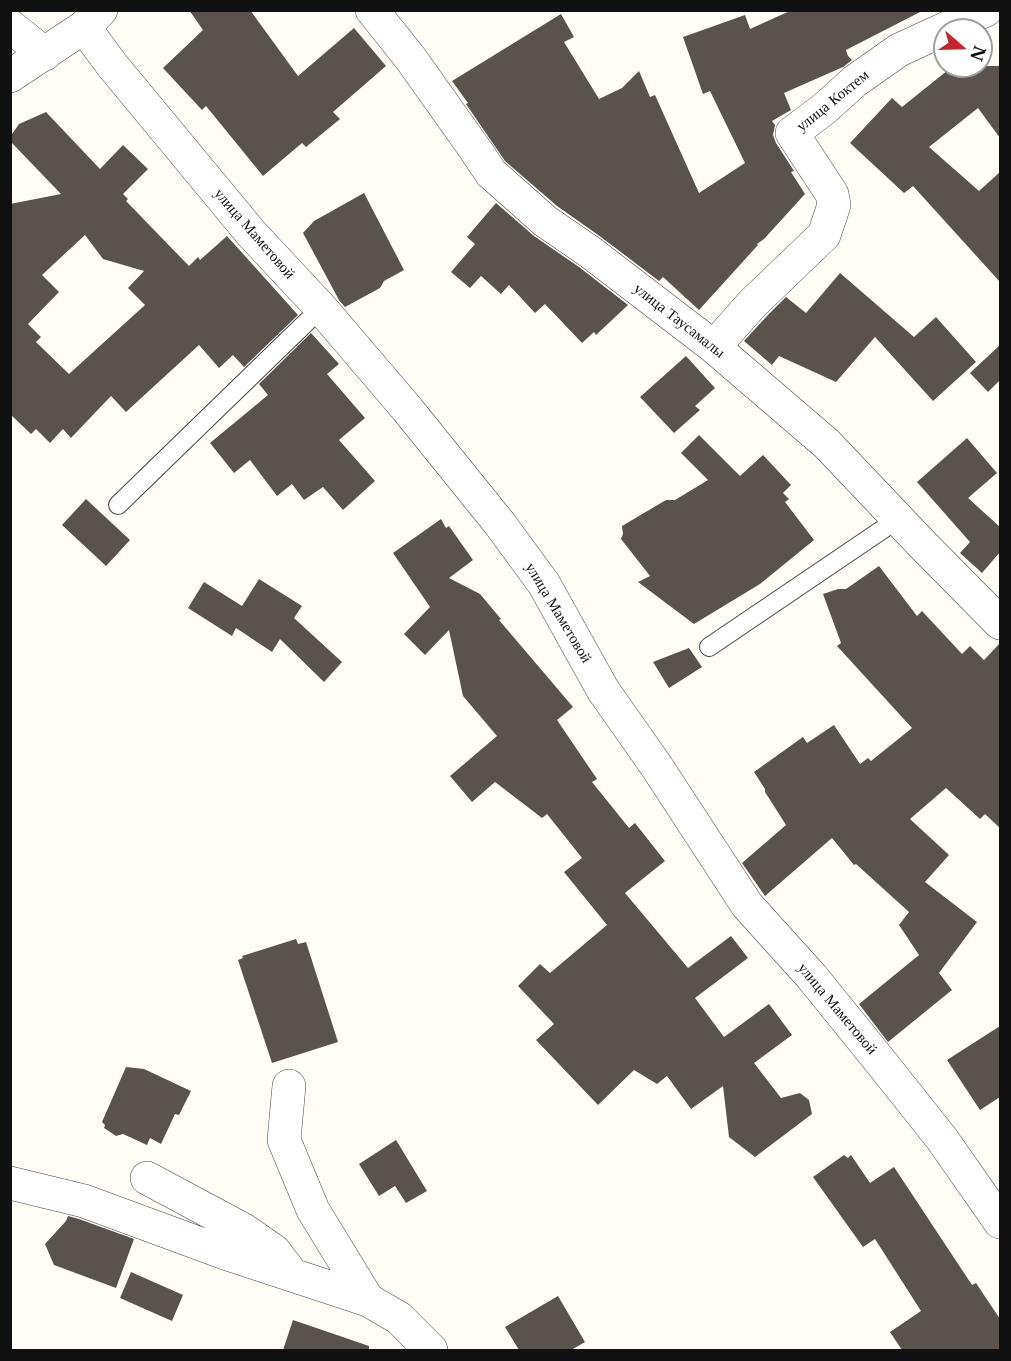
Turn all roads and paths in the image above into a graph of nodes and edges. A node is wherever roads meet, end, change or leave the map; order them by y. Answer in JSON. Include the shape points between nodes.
{"nodes":[{"id":1,"x":372,"y":10,"type":"edge"},
{"id":2,"x":986,"y":10,"type":"edge"},
{"id":3,"x":93,"y":19,"type":"edge"},
{"id":4,"x":10,"y":26,"type":"edge"},
{"id":5,"x":45,"y":54,"type":"junction"},
{"id":6,"x":10,"y":76,"type":"edge"},
{"id":7,"x":321,"y":308,"type":"junction"},
{"id":8,"x":714,"y":347,"type":"junction"},
{"id":9,"x":118,"y":506,"type":"dead end"},
{"id":10,"x":898,"y":519,"type":"junction"},
{"id":11,"x":1000,"y":623,"type":"edge"},
{"id":12,"x":709,"y":647,"type":"dead end"},
{"id":13,"x":289,"y":1086,"type":"dead end"},
{"id":14,"x":147,"y":1178,"type":"dead end"},
{"id":15,"x":10,"y":1183,"type":"edge"},
{"id":16,"x":1000,"y":1222,"type":"edge"},
{"id":17,"x":293,"y":1275,"type":"junction"},
{"id":18,"x":368,"y":1300,"type":"junction"},
{"id":19,"x":431,"y":1350,"type":"edge"}],
"edges":[{"from":1,"to":8,"type":"street","name":"улица Таусамалы","via":[[411,58],[491,174],[545,221]]},
{"from":2,"to":8,"type":"street","name":"улица Коктем","via":[[899,50],[792,133],[832,194],[834,205],[824,235],[752,304]]},
{"from":3,"to":5,"type":"street"},
{"from":3,"to":7,"type":"street","name":"улица Маметовой","via":[[112,65],[251,233]]},
{"from":4,"to":5,"type":"street"},
{"from":5,"to":6,"type":"street"},
{"from":7,"to":9,"type":"lane"},
{"from":7,"to":16,"type":"street","name":"улица Маметовой","via":[[500,524],[544,584],[603,690],[747,905],[880,1061],[942,1139]]},
{"from":8,"to":10,"type":"street","name":"улица Таусамалы","via":[[826,444]]},
{"from":10,"to":11,"type":"street","name":"улица Таусамалы"},
{"from":10,"to":12,"type":"lane"},
{"from":13,"to":18,"type":"street","via":[[284,1140],[313,1210]]},
{"from":14,"to":17,"type":"street","via":[[244,1230],[273,1251]]},
{"from":15,"to":17,"type":"street","via":[[84,1201]]},
{"from":17,"to":18,"type":"street"},
{"from":18,"to":19,"type":"street","via":[[399,1318]]}]}
